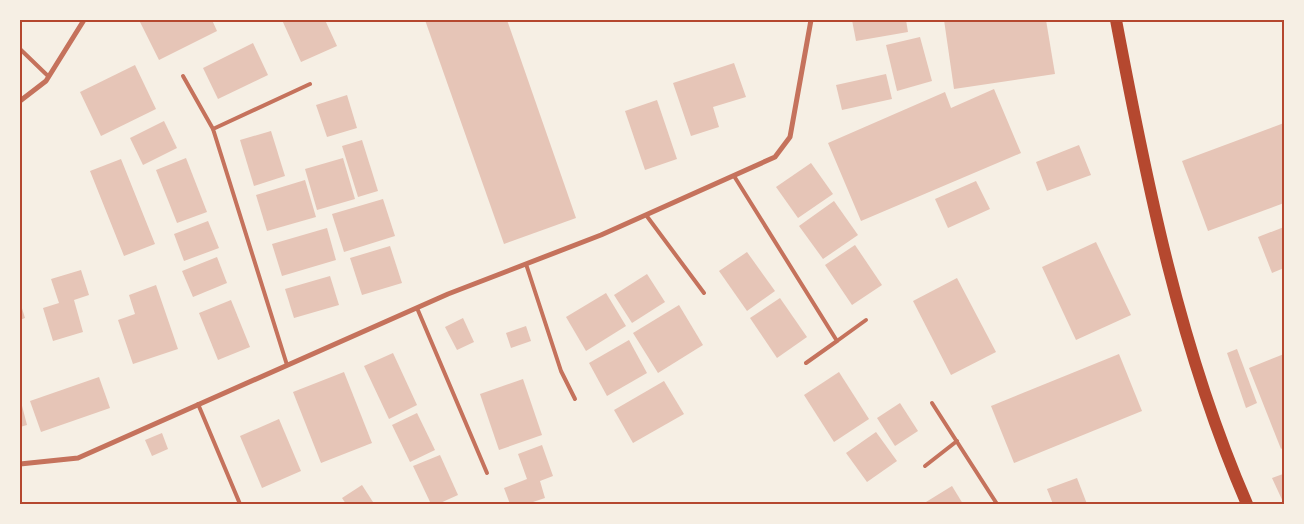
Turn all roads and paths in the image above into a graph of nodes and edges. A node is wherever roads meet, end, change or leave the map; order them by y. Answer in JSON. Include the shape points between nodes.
{"nodes":[{"id":1,"x":84,"y":20,"type":"edge"},
{"id":2,"x":811,"y":20,"type":"edge"},
{"id":3,"x":1116,"y":20,"type":"edge"},
{"id":4,"x":20,"y":48,"type":"edge"},
{"id":5,"x":48,"y":76,"type":"junction"},
{"id":6,"x":183,"y":76,"type":"dead end"},
{"id":7,"x":310,"y":84,"type":"dead end"},
{"id":8,"x":20,"y":101,"type":"edge"},
{"id":9,"x":213,"y":129,"type":"junction"},
{"id":10,"x":734,"y":176,"type":"junction"},
{"id":11,"x":646,"y":214,"type":"junction"},
{"id":12,"x":526,"y":264,"type":"junction"},
{"id":13,"x":704,"y":293,"type":"dead end"},
{"id":14,"x":417,"y":308,"type":"junction"},
{"id":15,"x":866,"y":320,"type":"dead end"},
{"id":16,"x":837,"y":341,"type":"junction"},
{"id":17,"x":806,"y":363,"type":"dead end"},
{"id":18,"x":287,"y":366,"type":"junction"},
{"id":19,"x":575,"y":399,"type":"dead end"},
{"id":20,"x":932,"y":403,"type":"dead end"},
{"id":21,"x":198,"y":404,"type":"junction"},
{"id":22,"x":957,"y":441,"type":"junction"},
{"id":23,"x":20,"y":464,"type":"edge"},
{"id":24,"x":925,"y":466,"type":"dead end"},
{"id":25,"x":487,"y":473,"type":"dead end"},
{"id":26,"x":240,"y":504,"type":"edge"},
{"id":27,"x":997,"y":504,"type":"edge"},
{"id":28,"x":1247,"y":504,"type":"edge"}],
"edges":[{"from":1,"to":5,"type":"street"},
{"from":2,"to":10,"type":"street","via":[[790,137],[776,157]]},
{"from":3,"to":28,"type":"main road","via":[[1145,171],[1191,354]]},
{"from":4,"to":5,"type":"lane"},
{"from":5,"to":8,"type":"street"},
{"from":6,"to":9,"type":"lane"},
{"from":7,"to":9,"type":"lane"},
{"from":9,"to":18,"type":"lane"},
{"from":10,"to":11,"type":"street"},
{"from":10,"to":16,"type":"lane"},
{"from":11,"to":12,"type":"street"},
{"from":11,"to":13,"type":"lane"},
{"from":12,"to":14,"type":"street"},
{"from":12,"to":19,"type":"lane","via":[[561,371]]},
{"from":14,"to":18,"type":"street"},
{"from":14,"to":25,"type":"lane"},
{"from":15,"to":16,"type":"lane"},
{"from":16,"to":17,"type":"lane"},
{"from":18,"to":21,"type":"street"},
{"from":20,"to":22,"type":"lane"},
{"from":21,"to":23,"type":"street","via":[[78,458]]},
{"from":21,"to":26,"type":"lane"},
{"from":22,"to":24,"type":"lane"},
{"from":22,"to":27,"type":"lane"}]}
